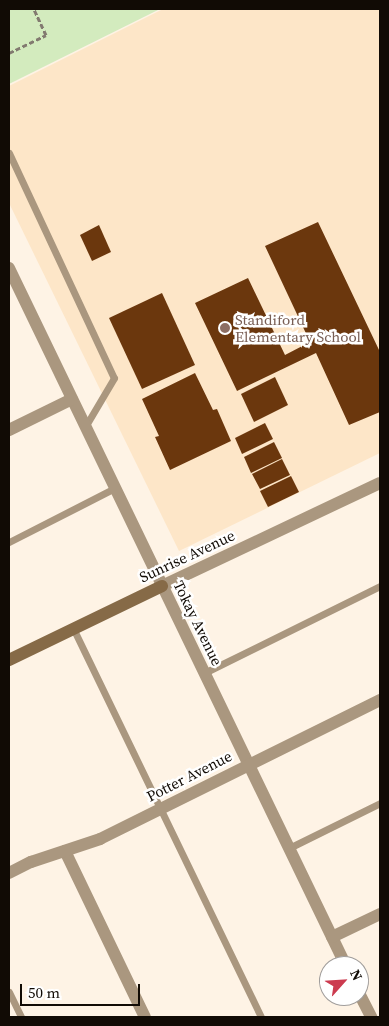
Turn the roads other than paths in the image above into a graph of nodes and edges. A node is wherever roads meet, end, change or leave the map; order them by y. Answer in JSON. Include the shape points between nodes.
{"nodes":[{"id":1,"x":9,"y":153,"type":"edge"},
{"id":2,"x":9,"y":268,"type":"edge"},
{"id":3,"x":72,"y":399,"type":"junction"},
{"id":4,"x":85,"y":428,"type":"junction"},
{"id":5,"x":9,"y":430,"type":"edge"},
{"id":6,"x":380,"y":483,"type":"edge"},
{"id":7,"x":115,"y":488,"type":"junction"},
{"id":8,"x":9,"y":542,"type":"edge"},
{"id":9,"x":162,"y":586,"type":"junction"},
{"id":10,"x":380,"y":586,"type":"edge"},
{"id":11,"x":73,"y":628,"type":"junction"},
{"id":12,"x":9,"y":660,"type":"edge"},
{"id":13,"x":204,"y":673,"type":"junction"},
{"id":14,"x":380,"y":700,"type":"edge"},
{"id":15,"x":248,"y":764,"type":"junction"},
{"id":16,"x":380,"y":803,"type":"edge"},
{"id":17,"x":162,"y":808,"type":"junction"},
{"id":18,"x":289,"y":848,"type":"junction"},
{"id":19,"x":65,"y":851,"type":"junction"},
{"id":20,"x":9,"y":873,"type":"edge"},
{"id":21,"x":380,"y":914,"type":"edge"},
{"id":22,"x":332,"y":937,"type":"junction"},
{"id":23,"x":341,"y":956,"type":"edge"},
{"id":24,"x":9,"y":992,"type":"edge"},
{"id":25,"x":21,"y":1017,"type":"edge"},
{"id":26,"x":145,"y":1017,"type":"edge"},
{"id":27,"x":261,"y":1017,"type":"edge"}],
"edges":[{"from":1,"to":4,"type":"lane","via":[[114,378]]},
{"from":2,"to":3,"type":"street","name":"Tokay Avenue"},
{"from":3,"to":4,"type":"street","name":"Tokay Avenue"},
{"from":3,"to":5,"type":"street"},
{"from":4,"to":7,"type":"street","name":"Tokay Avenue"},
{"from":6,"to":9,"type":"street","name":"Sunrise Avenue"},
{"from":7,"to":8,"type":"lane"},
{"from":7,"to":9,"type":"street","name":"Tokay Avenue"},
{"from":9,"to":11,"type":"street","name":"Sunrise Avenue"},
{"from":9,"to":13,"type":"street","name":"Tokay Avenue"},
{"from":10,"to":13,"type":"lane"},
{"from":11,"to":12,"type":"street","name":"Sunrise Avenue"},
{"from":11,"to":17,"type":"lane"},
{"from":13,"to":15,"type":"street","name":"Tokay Avenue"},
{"from":14,"to":15,"type":"street","name":"Potter Avenue"},
{"from":15,"to":17,"type":"street","name":"Potter Avenue"},
{"from":15,"to":18,"type":"street","name":"Tokay Avenue"},
{"from":16,"to":18,"type":"lane"},
{"from":17,"to":19,"type":"street","name":"Potter Avenue","via":[[100,839]]},
{"from":17,"to":27,"type":"lane"},
{"from":18,"to":22,"type":"street","name":"Tokay Avenue"},
{"from":19,"to":20,"type":"street","name":"Potter Avenue"},
{"from":19,"to":26,"type":"street"},
{"from":21,"to":22,"type":"street"},
{"from":22,"to":23,"type":"street","name":"Tokay Avenue"},
{"from":24,"to":25,"type":"lane"}]}
